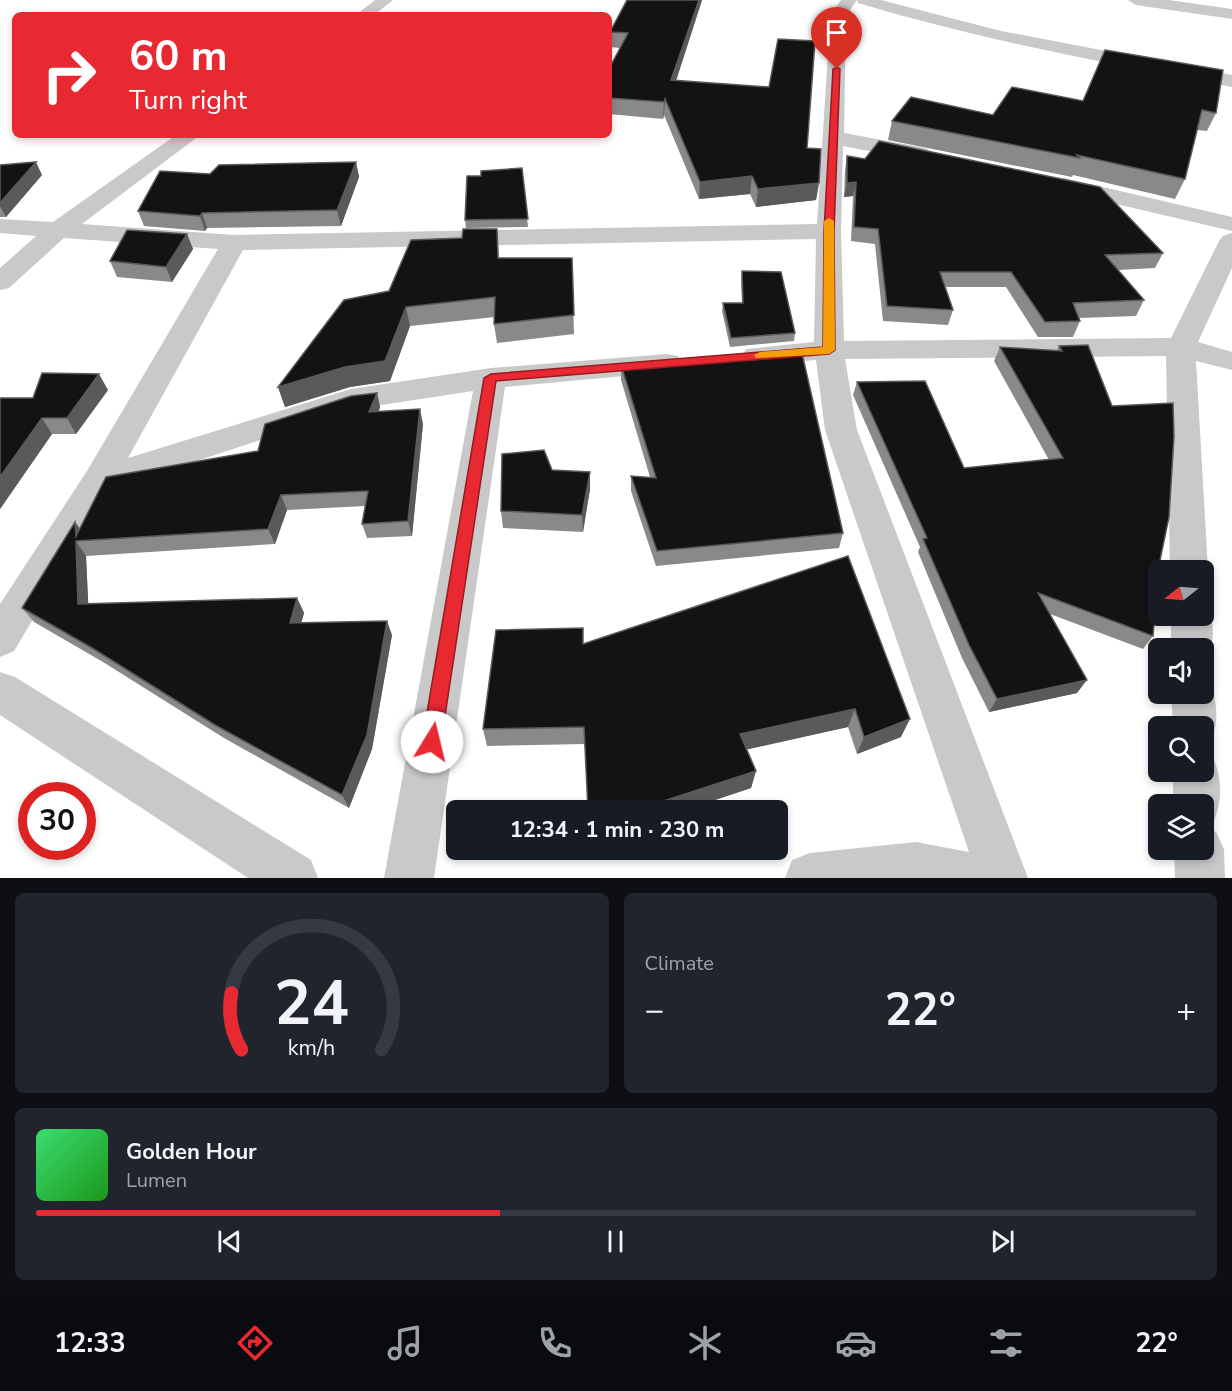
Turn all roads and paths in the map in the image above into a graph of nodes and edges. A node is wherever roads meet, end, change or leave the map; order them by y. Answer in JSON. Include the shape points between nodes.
{"nodes":[{"id":1,"x":385,"y":0,"type":"edge"},
{"id":2,"x":849,"y":0,"type":"edge"},
{"id":3,"x":864,"y":0,"type":"edge"},
{"id":4,"x":1136,"y":0,"type":"edge"},
{"id":5,"x":368,"y":12,"type":"edge"},
{"id":6,"x":1232,"y":14,"type":"edge"},
{"id":7,"x":1232,"y":81,"type":"edge"},
{"id":8,"x":186,"y":138,"type":"edge"},
{"id":9,"x":834,"y":138,"type":"junction"},
{"id":10,"x":938,"y":157,"type":"edge"},
{"id":11,"x":1046,"y":181,"type":"edge"},
{"id":12,"x":1232,"y":224,"type":"edge"},
{"id":13,"x":0,"y":226,"type":"edge"},
{"id":14,"x":57,"y":231,"type":"junction"},
{"id":15,"x":829,"y":231,"type":"junction"},
{"id":16,"x":1232,"y":241,"type":"edge"},
{"id":17,"x":234,"y":243,"type":"junction"},
{"id":18,"x":0,"y":282,"type":"edge"},
{"id":19,"x":1181,"y":347,"type":"junction"},
{"id":20,"x":829,"y":350,"type":"junction"},
{"id":21,"x":1232,"y":361,"type":"edge"},
{"id":22,"x":491,"y":378,"type":"junction"},
{"id":23,"x":99,"y":480,"type":"junction"},
{"id":24,"x":1189,"y":560,"type":"edge"},
{"id":25,"x":0,"y":639,"type":"edge"},
{"id":26,"x":0,"y":691,"type":"edge"},
{"id":27,"x":1199,"y":860,"type":"edge"},
{"id":28,"x":293,"y":878,"type":"edge"},
{"id":29,"x":409,"y":878,"type":"edge"},
{"id":30,"x":810,"y":878,"type":"edge"},
{"id":31,"x":975,"y":878,"type":"edge"},
{"id":32,"x":1003,"y":878,"type":"edge"},
{"id":33,"x":1200,"y":878,"type":"edge"}],
"edges":[{"from":1,"to":5,"type":"street"},
{"from":2,"to":9,"type":"street","via":[[838,23]]},
{"from":3,"to":7,"type":"street","via":[[1030,43]]},
{"from":4,"to":6,"type":"street"},
{"from":8,"to":14,"type":"street"},
{"from":9,"to":10,"type":"street"},
{"from":9,"to":15,"type":"street"},
{"from":11,"to":12,"type":"street"},
{"from":13,"to":14,"type":"street"},
{"from":14,"to":17,"type":"street"},
{"from":14,"to":18,"type":"street"},
{"from":15,"to":17,"type":"street"},
{"from":15,"to":20,"type":"street"},
{"from":16,"to":19,"type":"street"},
{"from":17,"to":23,"type":"street"},
{"from":19,"to":20,"type":"street"},
{"from":19,"to":21,"type":"street"},
{"from":19,"to":24,"type":"street"},
{"from":20,"to":22,"type":"street"},
{"from":20,"to":32,"type":"street","via":[[841,430]]},
{"from":22,"to":23,"type":"street","via":[[351,399]]},
{"from":22,"to":29,"type":"street"},
{"from":23,"to":25,"type":"street"},
{"from":26,"to":28,"type":"street"},
{"from":27,"to":33,"type":"street"},
{"from":30,"to":31,"type":"street","via":[[916,867]]}]}
